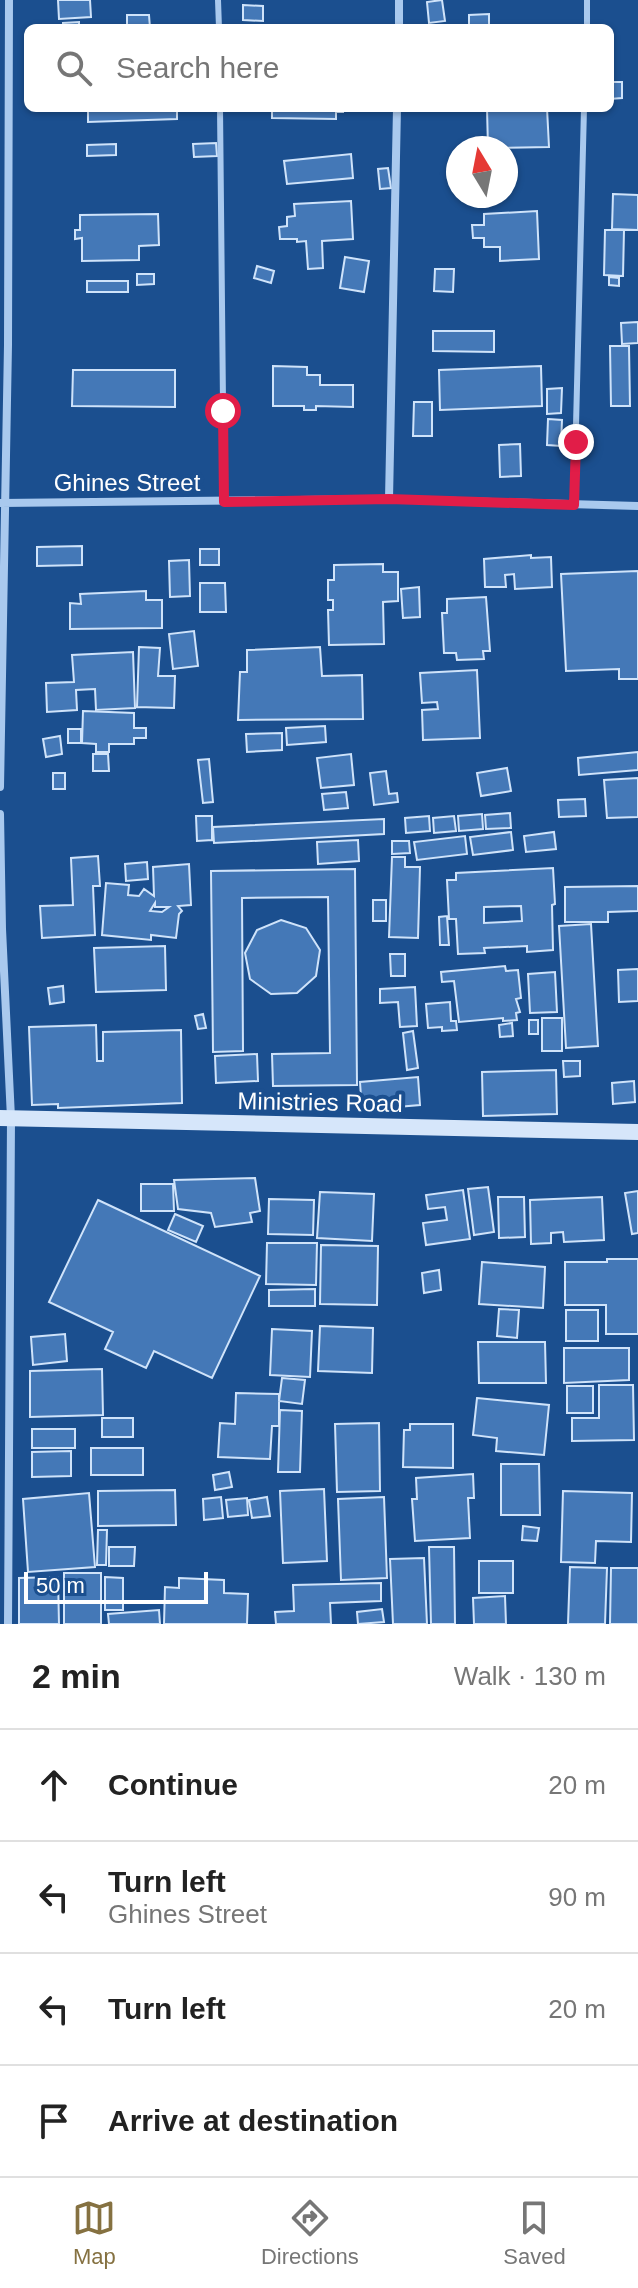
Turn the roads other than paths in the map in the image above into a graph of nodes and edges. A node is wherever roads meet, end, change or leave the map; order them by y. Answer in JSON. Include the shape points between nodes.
{"nodes":[{"id":1,"x":9,"y":0,"type":"edge"},
{"id":2,"x":218,"y":0,"type":"edge"},
{"id":3,"x":399,"y":0,"type":"edge"},
{"id":4,"x":587,"y":0,"type":"edge"},
{"id":5,"x":219,"y":24,"type":"edge"},
{"id":6,"x":399,"y":24,"type":"edge"},
{"id":7,"x":587,"y":24,"type":"edge"},
{"id":8,"x":220,"y":112,"type":"edge"},
{"id":9,"x":397,"y":112,"type":"edge"},
{"id":10,"x":584,"y":112,"type":"edge"},
{"id":11,"x":389,"y":499,"type":"junction"},
{"id":12,"x":224,"y":502,"type":"junction"},
{"id":13,"x":2,"y":503,"type":"edge"},
{"id":14,"x":574,"y":505,"type":"junction"},
{"id":15,"x":638,"y":506,"type":"edge"},
{"id":16,"x":0,"y":787,"type":"edge"},
{"id":17,"x":0,"y":814,"type":"edge"},
{"id":18,"x":5,"y":1118,"type":"edge"},
{"id":19,"x":638,"y":1132,"type":"edge"},
{"id":20,"x":8,"y":1624,"type":"edge"}],
"edges":[{"from":1,"to":13,"type":"street"},
{"from":2,"to":5,"type":"lane"},
{"from":3,"to":6,"type":"street"},
{"from":4,"to":7,"type":"lane"},
{"from":8,"to":12,"type":"lane"},
{"from":9,"to":11,"type":"street"},
{"from":10,"to":14,"type":"lane"},
{"from":11,"to":12,"type":"street","name":"Ghines Street"},
{"from":11,"to":14,"type":"street","name":"Ghines Street"},
{"from":12,"to":13,"type":"street","name":"Ghines Street"},
{"from":13,"to":16,"type":"street"},
{"from":14,"to":15,"type":"street","name":"Ghines Street"},
{"from":17,"to":18,"type":"street"},
{"from":18,"to":19,"type":"street","name":"Ministries Road"},
{"from":18,"to":20,"type":"street"}]}
